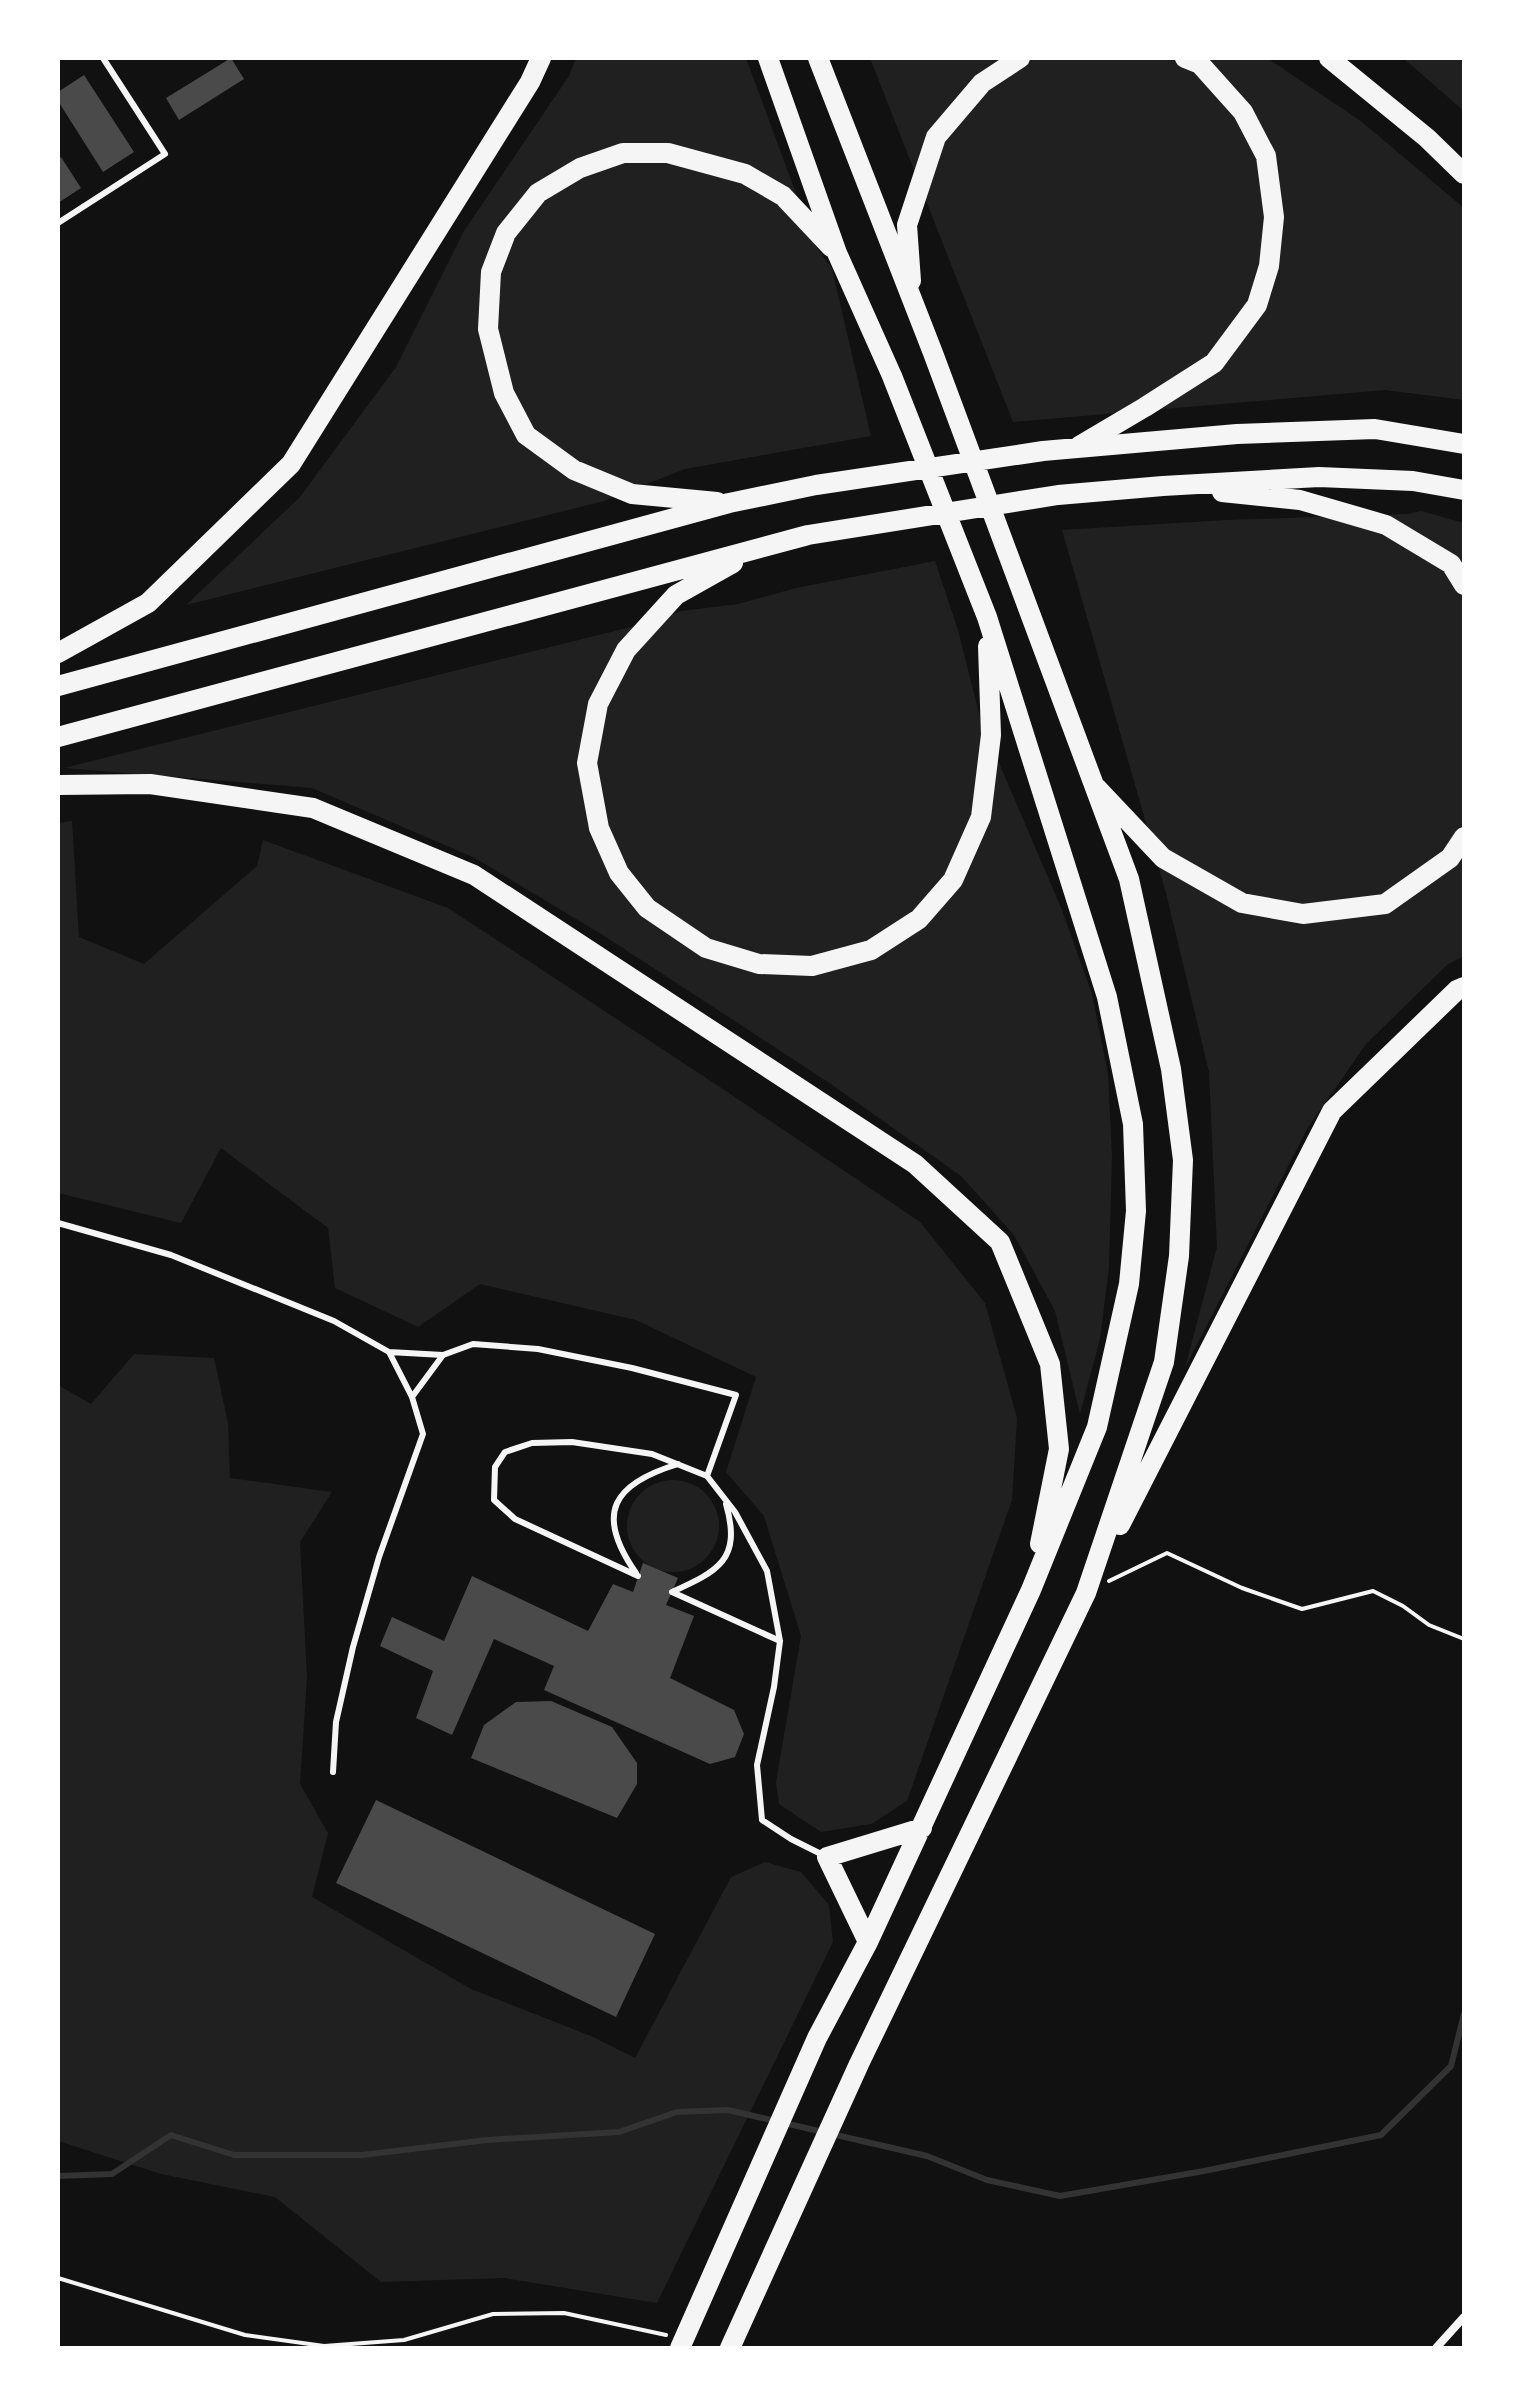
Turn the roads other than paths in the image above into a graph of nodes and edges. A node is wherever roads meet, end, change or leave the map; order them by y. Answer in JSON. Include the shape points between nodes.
{"nodes":[{"id":1,"x":103,"y":58,"type":"edge"},
{"id":2,"x":541,"y":58,"type":"edge"},
{"id":3,"x":768,"y":58,"type":"edge"},
{"id":4,"x":818,"y":58,"type":"edge"},
{"id":5,"x":1020,"y":58,"type":"edge"},
{"id":6,"x":1185,"y":58,"type":"edge"},
{"id":7,"x":1329,"y":58,"type":"edge"},
{"id":8,"x":1464,"y":174,"type":"edge"},
{"id":9,"x":58,"y":223,"type":"edge"},
{"id":10,"x":837,"y":253,"type":"junction"},
{"id":11,"x":912,"y":301,"type":"junction"},
{"id":12,"x":1464,"y":444,"type":"edge"},
{"id":13,"x":1072,"y":450,"type":"junction"},
{"id":14,"x":1163,"y":486,"type":"junction"},
{"id":15,"x":1464,"y":490,"type":"edge"},
{"id":16,"x":729,"y":503,"type":"junction"},
{"id":17,"x":808,"y":535,"type":"junction"},
{"id":18,"x":1464,"y":585,"type":"edge"},
{"id":19,"x":987,"y":617,"type":"junction"},
{"id":20,"x":58,"y":653,"type":"edge"},
{"id":21,"x":58,"y":686,"type":"edge"},
{"id":22,"x":58,"y":737,"type":"edge"},
{"id":23,"x":1091,"y":781,"type":"junction"},
{"id":24,"x":58,"y":785,"type":"edge"},
{"id":25,"x":1464,"y":837,"type":"edge"},
{"id":26,"x":1464,"y":987,"type":"edge"},
{"id":27,"x":58,"y":1223,"type":"edge"},
{"id":28,"x":389,"y":1352,"type":"junction"},
{"id":29,"x":443,"y":1355,"type":"junction"},
{"id":30,"x":412,"y":1397,"type":"junction"},
{"id":31,"x":678,"y":1464,"type":"junction"},
{"id":32,"x":707,"y":1476,"type":"junction"},
{"id":33,"x":725,"y":1499,"type":"junction"},
{"id":34,"x":1031,"y":1590,"type":"junction"},
{"id":35,"x":1086,"y":1593,"type":"junction"},
{"id":36,"x":780,"y":1641,"type":"junction"},
{"id":37,"x":333,"y":1772,"type":"dead end"},
{"id":38,"x":922,"y":1828,"type":"junction"},
{"id":39,"x":827,"y":1857,"type":"junction"},
{"id":40,"x":868,"y":1942,"type":"junction"},
{"id":41,"x":1464,"y":2317,"type":"edge"},
{"id":42,"x":682,"y":2344,"type":"edge"},
{"id":43,"x":730,"y":2348,"type":"edge"},
{"id":44,"x":1436,"y":2348,"type":"edge"}],
"edges":[{"from":1,"to":9,"type":"lane","via":[[165,154]]},
{"from":2,"to":20,"type":"highway","via":[[291,464],[148,603]]},
{"from":3,"to":10,"type":"highway"},
{"from":4,"to":11,"type":"highway"},
{"from":5,"to":11,"type":"highway","via":[[982,83],[936,137],[907,225]]},
{"from":6,"to":13,"type":"highway","via":[[1200,64],[1243,112],[1266,156],[1274,217],[1269,266],[1257,305],[1214,363]]},
{"from":7,"to":8,"type":"highway"},
{"from":10,"to":16,"type":"highway","via":[[783,196],[745,174],[668,153],[623,153],[580,168],[538,193],[506,233],[491,272],[488,329],[504,393],[526,435],[574,470],[632,494]]},
{"from":10,"to":19,"type":"highway"},
{"from":11,"to":23,"type":"highway"},
{"from":12,"to":13,"type":"highway","via":[[1375,429],[1237,434]]},
{"from":13,"to":16,"type":"highway","via":[[816,485]]},
{"from":14,"to":15,"type":"highway","via":[[1319,477],[1413,481]]},
{"from":14,"to":17,"type":"highway","via":[[1058,495]]},
{"from":14,"to":18,"type":"highway","via":[[1300,500],[1386,525],[1451,564]]},
{"from":16,"to":21,"type":"highway"},
{"from":17,"to":19,"type":"highway","via":[[733,563],[676,595],[626,650],[598,704],[587,763],[599,828],[619,873],[647,908],[706,948],[759,964],[812,966],[871,950],[919,919],[953,880],[981,817],[991,735]]},
{"from":17,"to":22,"type":"highway"},
{"from":19,"to":34,"type":"highway","via":[[1107,997],[1133,1124],[1136,1211],[1129,1284],[1097,1427]]},
{"from":23,"to":25,"type":"highway","via":[[1163,858],[1242,903],[1303,914],[1385,904],[1450,858]]},
{"from":23,"to":35,"type":"highway","via":[[1129,879],[1171,1069],[1183,1160],[1179,1256],[1164,1362]]},
{"from":24,"to":34,"type":"highway","via":[[150,784],[313,808],[474,875],[915,1164],[1000,1242],[1050,1364],[1059,1449]]},
{"from":26,"to":35,"type":"highway","via":[[1332,1111]]},
{"from":27,"to":28,"type":"lane","via":[[171,1255],[334,1321]]},
{"from":28,"to":29,"type":"lane"},
{"from":28,"to":30,"type":"lane"},
{"from":29,"to":30,"type":"lane"},
{"from":29,"to":32,"type":"lane","via":[[473,1344],[538,1349],[736,1395]]},
{"from":30,"to":37,"type":"lane","via":[[423,1434],[353,1647],[336,1722]]},
{"from":31,"to":31,"type":"lane","via":[[652,1454],[572,1442],[532,1443],[505,1452],[495,1467],[494,1500],[515,1519],[638,1576],[616,1539],[613,1514],[622,1492],[641,1478]]},
{"from":31,"to":32,"type":"lane"},
{"from":32,"to":33,"type":"lane"},
{"from":33,"to":36,"type":"lane","via":[[767,1571]]},
{"from":33,"to":36,"type":"lane","via":[[732,1526],[730,1549],[711,1574],[672,1592]]},
{"from":34,"to":38,"type":"highway"},
{"from":35,"to":43,"type":"highway","via":[[859,2064]]},
{"from":36,"to":39,"type":"lane","via":[[757,1765],[762,1820]]},
{"from":38,"to":39,"type":"highway"},
{"from":38,"to":40,"type":"highway"},
{"from":39,"to":40,"type":"highway"},
{"from":40,"to":42,"type":"highway","via":[[817,2038]]},
{"from":41,"to":44,"type":"street"}]}
